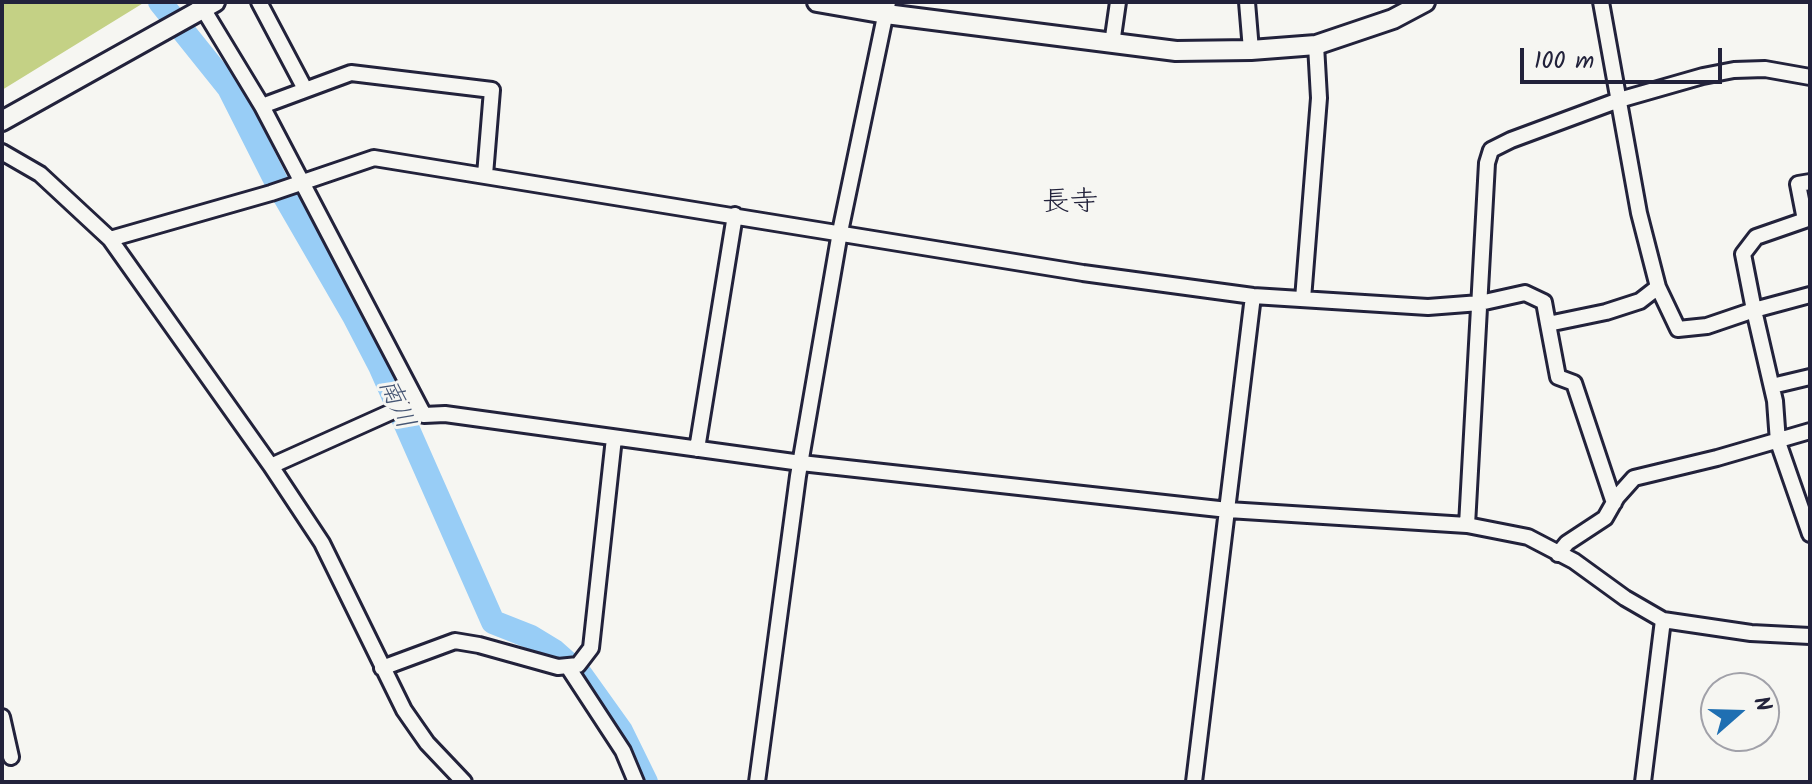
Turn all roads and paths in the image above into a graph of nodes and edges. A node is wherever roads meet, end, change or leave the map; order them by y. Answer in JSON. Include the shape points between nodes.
{"nodes":[{"id":1,"x":259,"y":2,"type":"edge"},
{"id":2,"x":817,"y":2,"type":"edge"},
{"id":3,"x":1118,"y":2,"type":"edge"},
{"id":4,"x":1247,"y":2,"type":"edge"},
{"id":5,"x":1425,"y":2,"type":"edge"},
{"id":6,"x":1601,"y":2,"type":"edge"},
{"id":7,"x":205,"y":4,"type":"edge"},
{"id":8,"x":887,"y":8,"type":"edge"},
{"id":9,"x":1112,"y":44,"type":"junction"},
{"id":10,"x":1316,"y":45,"type":"junction"},
{"id":11,"x":1251,"y":50,"type":"junction"},
{"id":12,"x":1810,"y":77,"type":"edge"},
{"id":13,"x":305,"y":89,"type":"junction"},
{"id":14,"x":1619,"y":100,"type":"junction"},
{"id":15,"x":262,"y":106,"type":"junction"},
{"id":16,"x":2,"y":121,"type":"edge"},
{"id":17,"x":2,"y":152,"type":"edge"},
{"id":18,"x":485,"y":175,"type":"junction"},
{"id":19,"x":1810,"y":182,"type":"edge"},
{"id":20,"x":302,"y":183,"type":"junction"},
{"id":21,"x":735,"y":215,"type":"junction"},
{"id":22,"x":840,"y":232,"type":"junction"},
{"id":23,"x":110,"y":239,"type":"junction"},
{"id":24,"x":1658,"y":287,"type":"junction"},
{"id":25,"x":1810,"y":295,"type":"edge"},
{"id":26,"x":1253,"y":296,"type":"junction"},
{"id":27,"x":1303,"y":299,"type":"junction"},
{"id":28,"x":1480,"y":303,"type":"junction"},
{"id":29,"x":1754,"y":310,"type":"junction"},
{"id":30,"x":1548,"y":324,"type":"junction"},
{"id":31,"x":1810,"y":377,"type":"edge"},
{"id":32,"x":1772,"y":386,"type":"junction"},
{"id":33,"x":424,"y":415,"type":"junction"},
{"id":34,"x":1810,"y":431,"type":"edge"},
{"id":35,"x":614,"y":438,"type":"junction"},
{"id":36,"x":1778,"y":442,"type":"junction"},
{"id":37,"x":697,"y":449,"type":"junction"},
{"id":38,"x":801,"y":463,"type":"junction"},
{"id":39,"x":271,"y":466,"type":"junction"},
{"id":40,"x":1614,"y":503,"type":"junction"},
{"id":41,"x":1228,"y":510,"type":"junction"},
{"id":42,"x":1467,"y":525,"type":"junction"},
{"id":43,"x":1810,"y":534,"type":"edge"},
{"id":44,"x":1558,"y":554,"type":"junction"},
{"id":45,"x":1663,"y":620,"type":"junction"},
{"id":46,"x":1810,"y":636,"type":"edge"},
{"id":47,"x":568,"y":667,"type":"junction"},
{"id":48,"x":382,"y":668,"type":"junction"},
{"id":49,"x":2,"y":717,"type":"edge"},
{"id":50,"x":11,"y":757,"type":"dead end"},
{"id":51,"x":464,"y":782,"type":"edge"},
{"id":52,"x":636,"y":782,"type":"edge"},
{"id":53,"x":757,"y":782,"type":"edge"},
{"id":54,"x":1194,"y":782,"type":"edge"},
{"id":55,"x":1643,"y":782,"type":"edge"}],
"edges":[{"from":1,"to":13,"type":"street"},
{"from":2,"to":8,"type":"main road"},
{"from":3,"to":9,"type":"street"},
{"from":4,"to":11,"type":"street"},
{"from":5,"to":10,"type":"main road","via":[[1393,19]]},
{"from":6,"to":14,"type":"street"},
{"from":7,"to":15,"type":"street"},
{"from":7,"to":16,"type":"main road"},
{"from":8,"to":9,"type":"main road"},
{"from":8,"to":22,"type":"street"},
{"from":9,"to":11,"type":"main road","via":[[1176,51]]},
{"from":10,"to":11,"type":"main road"},
{"from":10,"to":27,"type":"street","via":[[1319,98]]},
{"from":12,"to":14,"type":"street","via":[[1734,70]]},
{"from":13,"to":15,"type":"street"},
{"from":13,"to":18,"type":"street","via":[[351,73],[492,90]]},
{"from":14,"to":24,"type":"street"},
{"from":14,"to":28,"type":"street","via":[[1491,150]]},
{"from":15,"to":20,"type":"street"},
{"from":17,"to":23,"type":"street","via":[[40,174]]},
{"from":18,"to":20,"type":"street","via":[[374,158]]},
{"from":18,"to":21,"type":"street"},
{"from":19,"to":29,"type":"street","via":[[1798,184],[1805,220],[1756,237],[1743,254]]},
{"from":20,"to":23,"type":"street"},
{"from":20,"to":33,"type":"street"},
{"from":21,"to":22,"type":"street"},
{"from":21,"to":37,"type":"street"},
{"from":22,"to":26,"type":"street"},
{"from":22,"to":38,"type":"street"},
{"from":23,"to":39,"type":"street"},
{"from":24,"to":29,"type":"street","via":[[1678,329],[1707,326]]},
{"from":24,"to":30,"type":"street","via":[[1640,301]]},
{"from":25,"to":29,"type":"street"},
{"from":26,"to":27,"type":"street"},
{"from":26,"to":41,"type":"street"},
{"from":27,"to":28,"type":"street","via":[[1428,307]]},
{"from":28,"to":30,"type":"street","via":[[1525,293],[1544,302]]},
{"from":28,"to":42,"type":"street"},
{"from":29,"to":32,"type":"street"},
{"from":30,"to":40,"type":"street","via":[[1558,377],[1574,383]]},
{"from":31,"to":32,"type":"street"},
{"from":32,"to":36,"type":"street"},
{"from":33,"to":35,"type":"street"},
{"from":33,"to":39,"type":"street","via":[[400,408]]},
{"from":34,"to":36,"type":"street"},
{"from":35,"to":37,"type":"street"},
{"from":35,"to":47,"type":"street","via":[[591,648],[578,665]]},
{"from":36,"to":40,"type":"street","via":[[1634,478]]},
{"from":36,"to":43,"type":"street"},
{"from":37,"to":38,"type":"street"},
{"from":38,"to":41,"type":"street"},
{"from":38,"to":53,"type":"street"},
{"from":39,"to":48,"type":"street","via":[[322,543]]},
{"from":40,"to":44,"type":"street","via":[[1605,518]]},
{"from":41,"to":42,"type":"street"},
{"from":41,"to":54,"type":"street"},
{"from":42,"to":44,"type":"street","via":[[1528,537]]},
{"from":44,"to":45,"type":"street"},
{"from":45,"to":46,"type":"street"},
{"from":45,"to":55,"type":"street"},
{"from":47,"to":48,"type":"street","via":[[455,641]]},
{"from":47,"to":52,"type":"street","via":[[623,751]]},
{"from":48,"to":51,"type":"street","via":[[427,743]]},
{"from":49,"to":50,"type":"street"}]}
